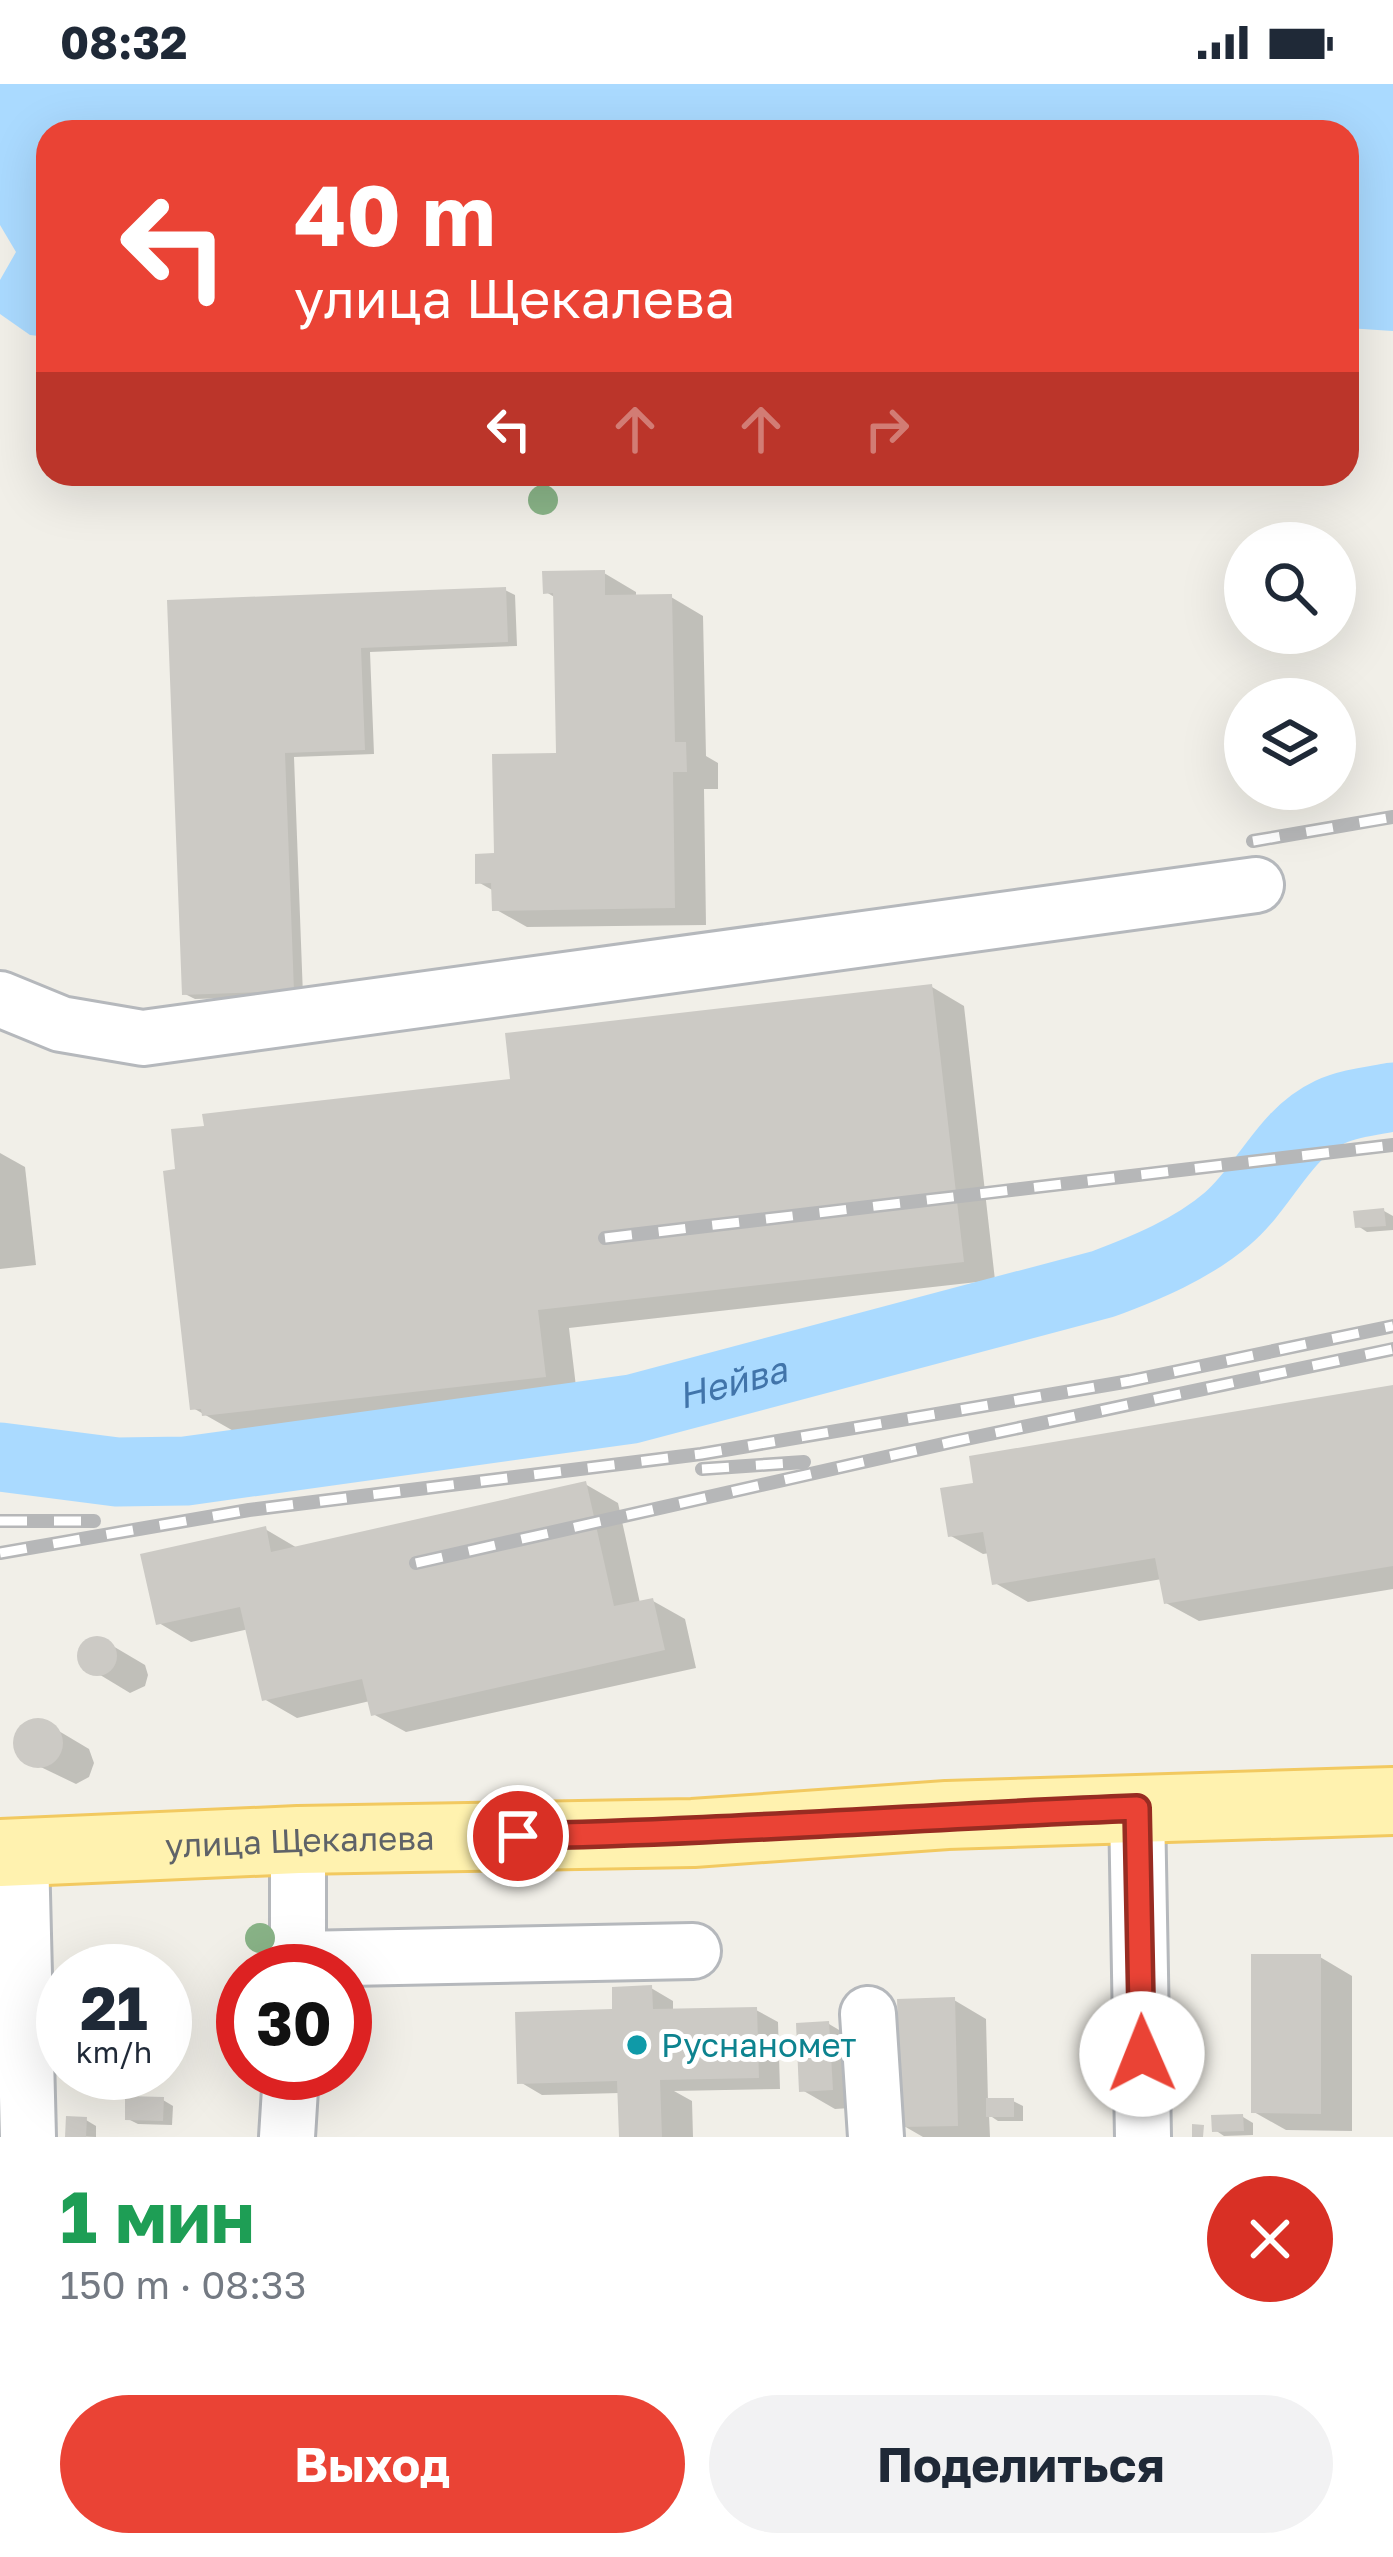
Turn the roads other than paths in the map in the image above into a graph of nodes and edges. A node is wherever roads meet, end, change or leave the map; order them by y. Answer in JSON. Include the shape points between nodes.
{"nodes":[{"id":1,"x":1256,"y":885,"type":"dead end"},
{"id":2,"x":0,"y":999,"type":"edge"},
{"id":3,"x":1393,"y":1801,"type":"edge"},
{"id":4,"x":1137,"y":1808,"type":"junction"},
{"id":5,"x":298,"y":1840,"type":"junction"},
{"id":6,"x":11,"y":1853,"type":"edge"},
{"id":7,"x":298,"y":1944,"type":"edge"},
{"id":8,"x":693,"y":1951,"type":"dead end"},
{"id":9,"x":12,"y":1959,"type":"edge"},
{"id":10,"x":372,"y":1962,"type":"edge"},
{"id":11,"x":868,"y":2014,"type":"dead end"},
{"id":12,"x":13,"y":2057,"type":"edge"},
{"id":13,"x":290,"y":2100,"type":"edge"},
{"id":14,"x":28,"y":2137,"type":"edge"},
{"id":15,"x":287,"y":2137,"type":"edge"},
{"id":16,"x":876,"y":2137,"type":"edge"},
{"id":17,"x":1143,"y":2137,"type":"edge"}],
"edges":[{"from":1,"to":2,"type":"street","via":[[143,1038],[61,1024]]},
{"from":3,"to":4,"type":"main road","name":"улица Щекалева"},
{"from":4,"to":5,"type":"main road","name":"улица Щекалева","via":[[693,1833]]},
{"from":4,"to":17,"type":"street"},
{"from":5,"to":6,"type":"main road","name":"улица Щекалева"},
{"from":5,"to":7,"type":"street"},
{"from":6,"to":9,"type":"street"},
{"from":8,"to":10,"type":"street"},
{"from":9,"to":12,"type":"street"},
{"from":11,"to":16,"type":"street"},
{"from":12,"to":14,"type":"street"},
{"from":13,"to":15,"type":"street"}]}
